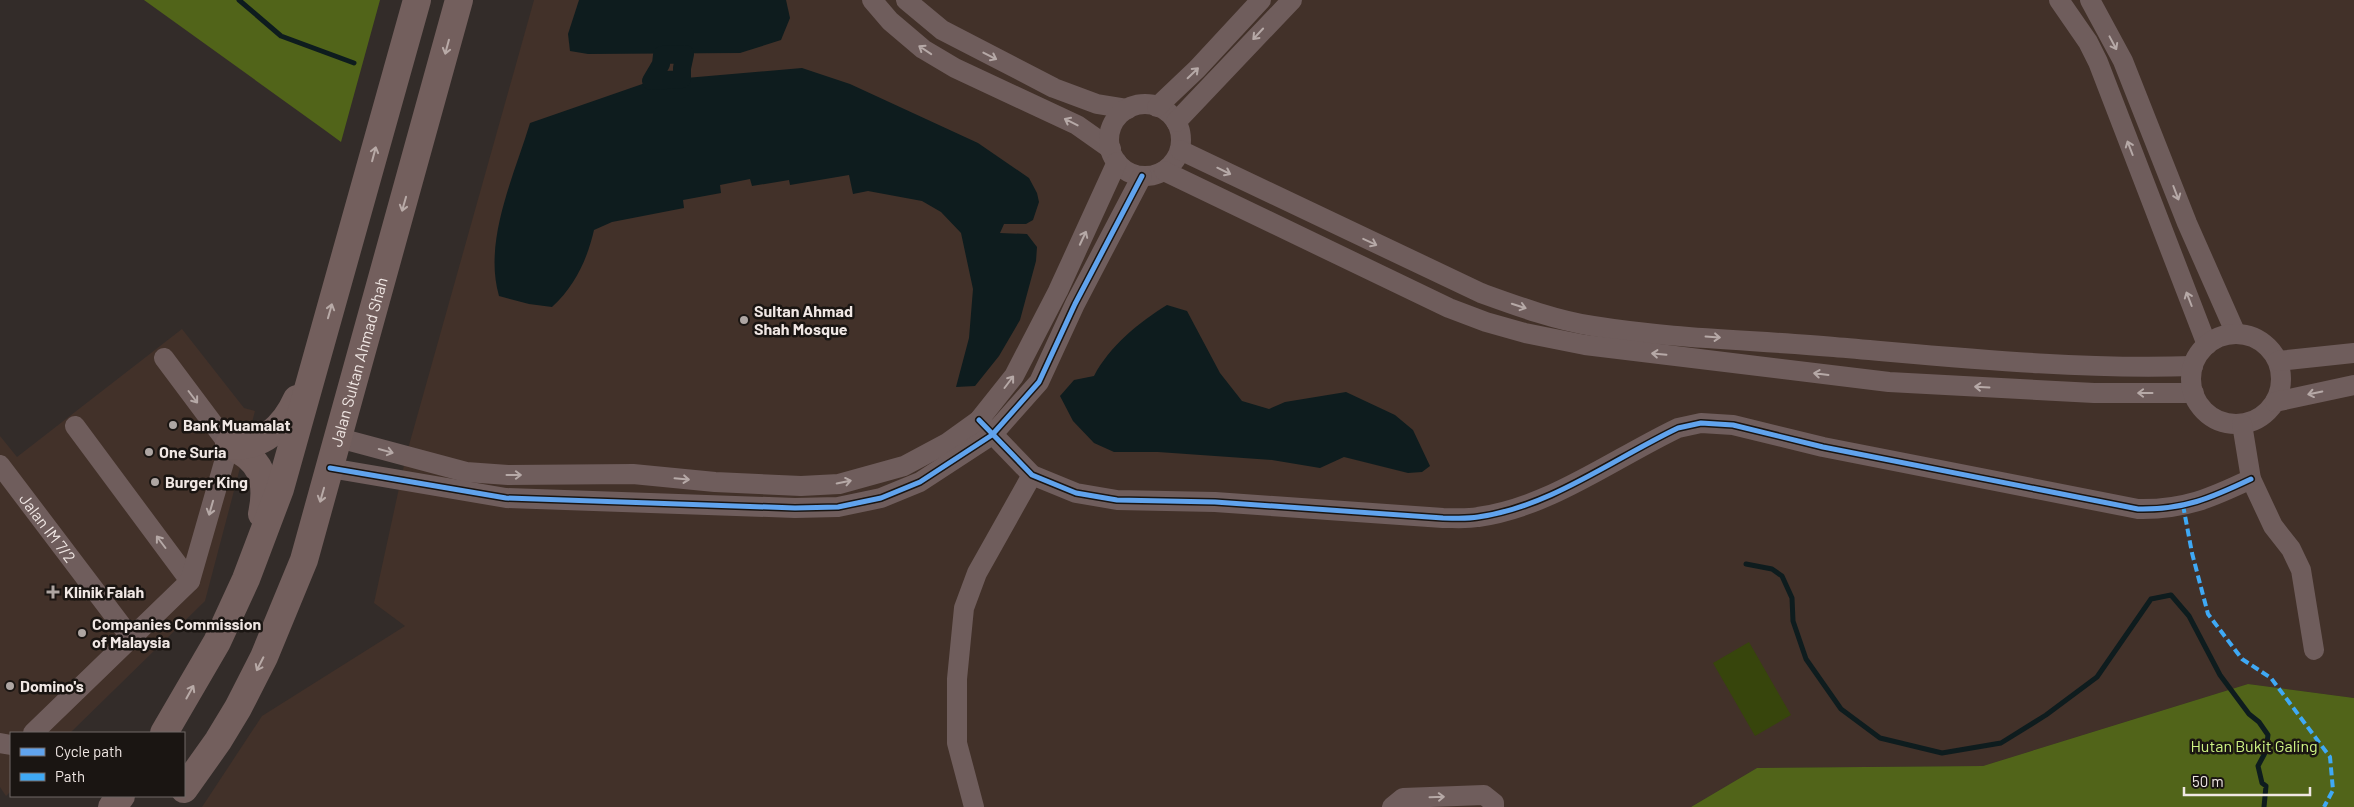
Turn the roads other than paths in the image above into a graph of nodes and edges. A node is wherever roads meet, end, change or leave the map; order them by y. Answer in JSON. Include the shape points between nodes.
{"nodes":[{"id":1,"x":417,"y":0,"type":"edge"},
{"id":2,"x":460,"y":0,"type":"edge"},
{"id":3,"x":872,"y":0,"type":"edge"},
{"id":4,"x":906,"y":0,"type":"edge"},
{"id":5,"x":1261,"y":0,"type":"edge"},
{"id":6,"x":1292,"y":0,"type":"edge"},
{"id":7,"x":2058,"y":0,"type":"edge"},
{"id":8,"x":2090,"y":0,"type":"edge"},
{"id":9,"x":1157,"y":107,"type":"junction"},
{"id":10,"x":1128,"y":109,"type":"junction"},
{"id":11,"x":1176,"y":122,"type":"junction"},
{"id":12,"x":1180,"y":150,"type":"junction"},
{"id":13,"x":1114,"y":156,"type":"junction"},
{"id":14,"x":1164,"y":171,"type":"junction"},
{"id":15,"x":1142,"y":176,"type":"junction"},
{"id":16,"x":2236,"y":334,"type":"junction"},
{"id":17,"x":2207,"y":345,"type":"junction"},
{"id":18,"x":319,"y":350,"type":"junction"},
{"id":19,"x":2354,"y":352,"type":"edge"},
{"id":20,"x":164,"y":358,"type":"dead end"},
{"id":21,"x":2278,"y":361,"type":"junction"},
{"id":22,"x":2193,"y":366,"type":"junction"},
{"id":23,"x":2354,"y":385,"type":"edge"},
{"id":24,"x":2194,"y":393,"type":"junction"},
{"id":25,"x":2276,"y":402,"type":"junction"},
{"id":26,"x":2242,"y":424,"type":"junction"},
{"id":27,"x":75,"y":426,"type":"dead end"},
{"id":28,"x":985,"y":428,"type":"junction"},
{"id":29,"x":339,"y":438,"type":"junction"},
{"id":30,"x":229,"y":445,"type":"junction"},
{"id":31,"x":0,"y":465,"type":"edge"},
{"id":32,"x":330,"y":468,"type":"junction"},
{"id":33,"x":466,"y":472,"type":"junction"},
{"id":34,"x":1032,"y":475,"type":"junction"},
{"id":35,"x":2251,"y":479,"type":"junction"},
{"id":36,"x":462,"y":492,"type":"junction"},
{"id":37,"x":246,"y":578,"type":"junction"},
{"id":38,"x":190,"y":581,"type":"junction"},
{"id":39,"x":131,"y":638,"type":"junction"},
{"id":40,"x":2314,"y":650,"type":"dead end"},
{"id":41,"x":34,"y":732,"type":"edge"},
{"id":42,"x":165,"y":732,"type":"edge"},
{"id":43,"x":185,"y":788,"type":"edge"},
{"id":44,"x":120,"y":797,"type":"edge"},
{"id":45,"x":178,"y":797,"type":"edge"},
{"id":46,"x":112,"y":807,"type":"edge"},
{"id":47,"x":170,"y":807,"type":"edge"},
{"id":48,"x":974,"y":807,"type":"edge"},
{"id":49,"x":1392,"y":807,"type":"edge"},
{"id":50,"x":1494,"y":807,"type":"edge"}],
"edges":[{"from":18,"to":1,"type":"main road","one_way":true},
{"from":2,"to":29,"type":"main road","name":"Jalan Sultan Ahmad Shah","one_way":true},
{"from":13,"to":3,"type":"street","one_way":true,"via":[[1077,125],[923,49],[890,21]]},
{"from":4,"to":10,"type":"street","one_way":true,"via":[[942,30],[1054,88],[1097,104]]},
{"from":9,"to":5,"type":"street","one_way":true},
{"from":6,"to":11,"type":"street","one_way":true},
{"from":17,"to":7,"type":"street","one_way":true,"via":[[2098,62]]},
{"from":8,"to":16,"type":"street","one_way":true,"via":[[2123,60],[2187,223]]},
{"from":9,"to":10,"type":"street","via":[[1148,105]]},
{"from":9,"to":11,"type":"street","via":[[1165,110]]},
{"from":10,"to":13,"type":"street","via":[[1113,126],[1110,142]]},
{"from":11,"to":12,"type":"street","via":[[1180,130]]},
{"from":12,"to":14,"type":"street"},
{"from":12,"to":22,"type":"street","one_way":true,"via":[[1481,293],[1592,326],[2067,364],[2159,368]]},
{"from":13,"to":15,"type":"street","via":[[1133,174]]},
{"from":28,"to":13,"type":"street","one_way":true,"via":[[1058,291]]},
{"from":14,"to":15,"type":"street"},
{"from":24,"to":14,"type":"street","one_way":true,"via":[[2094,394],[1889,382],[1628,351],[1525,333],[1449,308]]},
{"from":15,"to":28,"type":"street","via":[[1075,304],[1039,382]]},
{"from":16,"to":17,"type":"street","via":[[2215,339]]},
{"from":16,"to":21,"type":"street","via":[[2257,339]]},
{"from":17,"to":22,"type":"street"},
{"from":18,"to":30,"type":"main road","via":[[287,420],[272,433],[251,443]]},
{"from":18,"to":37,"type":"main road","via":[[280,489]]},
{"from":19,"to":21,"type":"street"},
{"from":20,"to":30,"type":"street","one_way":true},
{"from":21,"to":25,"type":"street","via":[[2281,382]]},
{"from":22,"to":24,"type":"street"},
{"from":23,"to":25,"type":"street","one_way":true},
{"from":24,"to":26,"type":"street","via":[[2198,403],[2212,417]]},
{"from":25,"to":26,"type":"street","via":[[2262,416]]},
{"from":26,"to":35,"type":"street"},
{"from":38,"to":27,"type":"street","one_way":true},
{"from":33,"to":28,"type":"street","one_way":true,"via":[[633,474],[761,485],[839,484],[904,466]]},
{"from":28,"to":34,"type":"street"},
{"from":28,"to":36,"type":"street","via":[[920,482],[881,498],[838,507],[506,498]]},
{"from":29,"to":32,"type":"main road","name":"Jalan Sultan Ahmad Shah"},
{"from":29,"to":33,"type":"street","one_way":true},
{"from":30,"to":37,"type":"main road","via":[[249,455],[260,470],[264,484],[265,498]]},
{"from":30,"to":38,"type":"street","one_way":true},
{"from":31,"to":39,"type":"street","name":"Jalan IM 7/2"},
{"from":32,"to":36,"type":"street"},
{"from":32,"to":43,"type":"main road","name":"Jalan Sultan Ahmad Shah","one_way":true,"via":[[304,560],[264,657],[223,733]]},
{"from":33,"to":36,"type":"street"},
{"from":34,"to":35,"type":"street","via":[[1076,493],[1117,500],[1214,502],[1443,518],[1477,517],[1533,502],[1671,431],[1701,423],[1733,425],[1823,448],[2138,509],[2165,510],[2196,503]]},
{"from":34,"to":48,"type":"street","via":[[977,573],[964,608],[957,679],[957,742]]},
{"from":35,"to":40,"type":"street","via":[[2301,570]]},
{"from":42,"to":37,"type":"main road","one_way":true,"via":[[217,642]]},
{"from":38,"to":39,"type":"street"},
{"from":39,"to":41,"type":"street"},
{"from":44,"to":46,"type":"main road"},
{"from":45,"to":47,"type":"main road"},
{"from":49,"to":50,"type":"street","one_way":true,"via":[[1403,798],[1484,795],[1494,803]]}]}
